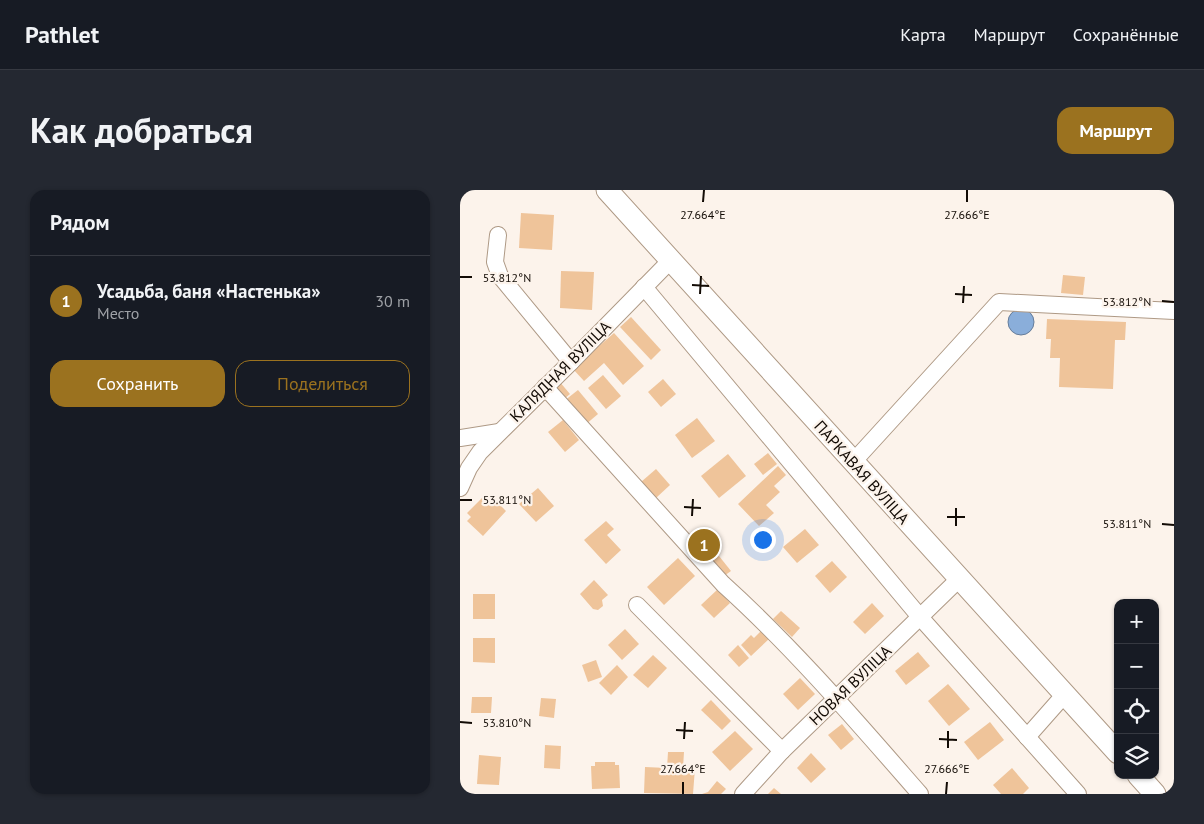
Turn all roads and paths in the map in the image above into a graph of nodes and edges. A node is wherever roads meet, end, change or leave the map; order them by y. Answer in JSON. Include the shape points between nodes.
{"nodes":[{"id":1,"x":607,"y":190,"type":"edge"},
{"id":2,"x":498,"y":235,"type":"dead end"},
{"id":3,"x":670,"y":260,"type":"junction"},
{"id":4,"x":644,"y":287,"type":"junction"},
{"id":5,"x":1174,"y":311,"type":"edge"},
{"id":6,"x":571,"y":362,"type":"junction"},
{"id":7,"x":545,"y":387,"type":"junction"},
{"id":8,"x":499,"y":432,"type":"junction"},
{"id":9,"x":463,"y":438,"type":"edge"},
{"id":10,"x":853,"y":462,"type":"junction"},
{"id":11,"x":468,"y":468,"type":"junction"},
{"id":12,"x":460,"y":488,"type":"edge"},
{"id":13,"x":959,"y":579,"type":"junction"},
{"id":14,"x":637,"y":605,"type":"dead end"},
{"id":15,"x":920,"y":618,"type":"junction"},
{"id":16,"x":1064,"y":694,"type":"junction"},
{"id":17,"x":836,"y":699,"type":"junction"},
{"id":18,"x":1027,"y":737,"type":"junction"},
{"id":19,"x":1114,"y":749,"type":"edge"},
{"id":20,"x":782,"y":751,"type":"junction"},
{"id":21,"x":743,"y":794,"type":"edge"},
{"id":22,"x":920,"y":794,"type":"edge"},
{"id":23,"x":1078,"y":794,"type":"edge"}],
"edges":[{"from":1,"to":3,"type":"main road","name":"ПАРКАВАЯ ВУЛІЦА"},
{"from":2,"to":6,"type":"street","via":[[495,262],[500,276]]},
{"from":3,"to":4,"type":"street","name":"КАЛЯДНАЯ ВУЛІЦА"},
{"from":3,"to":10,"type":"main road","name":"ПАРКАВАЯ ВУЛІЦА"},
{"from":4,"to":6,"type":"street","name":"КАЛЯДНАЯ ВУЛІЦА"},
{"from":4,"to":15,"type":"street"},
{"from":5,"to":10,"type":"street","via":[[999,302]]},
{"from":6,"to":7,"type":"street","name":"КАЛЯДНАЯ ВУЛІЦА"},
{"from":7,"to":8,"type":"street","name":"КАЛЯДНАЯ ВУЛІЦА"},
{"from":7,"to":17,"type":"street","via":[[723,584],[756,614]]},
{"from":8,"to":9,"type":"street"},
{"from":8,"to":11,"type":"street","name":"КАЛЯДНАЯ ВУЛІЦА"},
{"from":9,"to":11,"type":"street"},
{"from":10,"to":13,"type":"main road","name":"ПАРКАВАЯ ВУЛІЦА"},
{"from":11,"to":12,"type":"street","name":"КАЛЯДНАЯ ВУЛІЦА"},
{"from":13,"to":15,"type":"street","name":"НОВАЯ ВУЛІЦА"},
{"from":13,"to":16,"type":"main road","name":"ПАРКАВАЯ ВУЛІЦА"},
{"from":14,"to":20,"type":"street"},
{"from":15,"to":17,"type":"street","name":"НОВАЯ ВУЛІЦА"},
{"from":15,"to":18,"type":"street"},
{"from":16,"to":18,"type":"street"},
{"from":16,"to":19,"type":"main road","name":"ПАРКАВАЯ ВУЛІЦА"},
{"from":17,"to":20,"type":"street","name":"НОВАЯ ВУЛІЦА"},
{"from":17,"to":22,"type":"street"},
{"from":18,"to":23,"type":"street"},
{"from":20,"to":21,"type":"street","name":"НОВАЯ ВУЛІЦА"}]}
